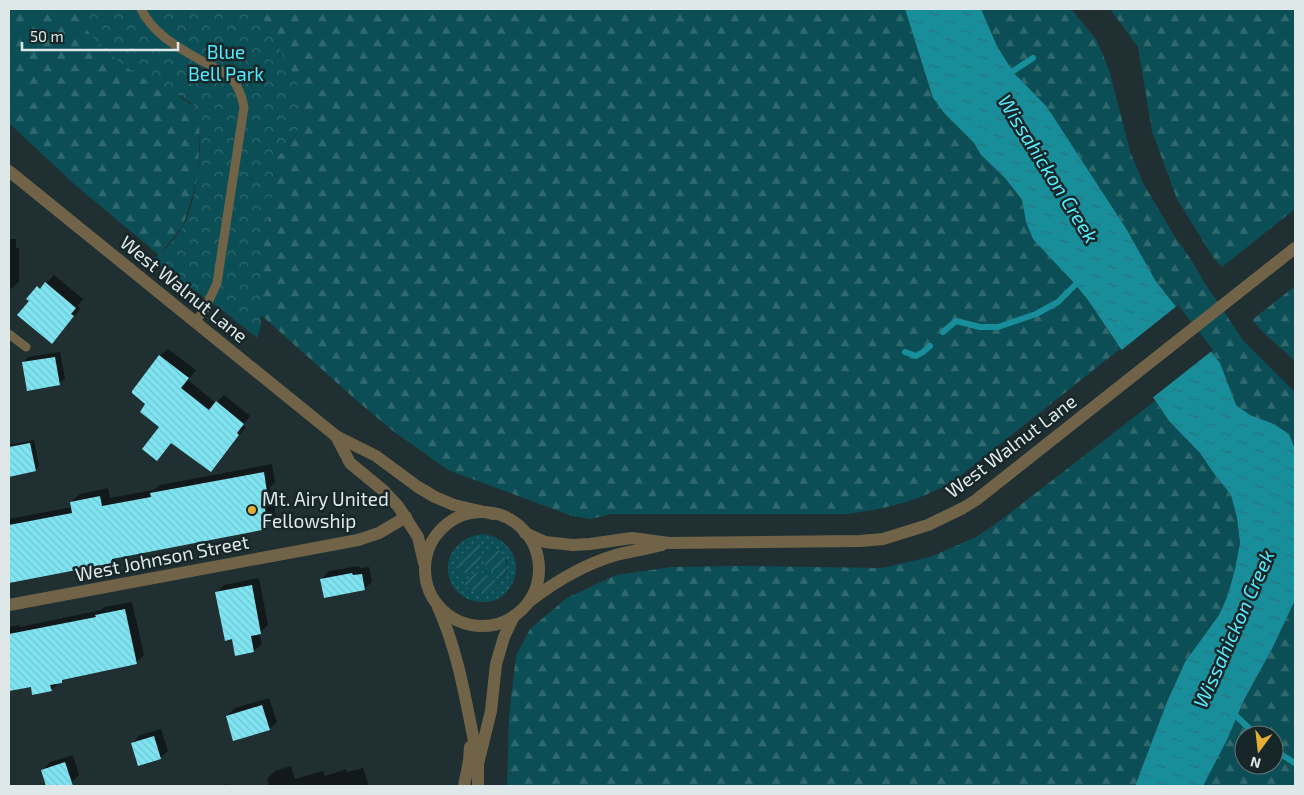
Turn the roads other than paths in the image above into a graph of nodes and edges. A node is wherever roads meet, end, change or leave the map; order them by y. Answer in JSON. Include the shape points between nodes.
{"nodes":[{"id":1,"x":141,"y":9,"type":"edge"},
{"id":2,"x":9,"y":171,"type":"edge"},
{"id":3,"x":1295,"y":248,"type":"edge"},
{"id":4,"x":194,"y":322,"type":"junction"},
{"id":5,"x":9,"y":334,"type":"edge"},
{"id":6,"x":26,"y":347,"type":"dead end"},
{"id":7,"x":336,"y":436,"type":"junction"},
{"id":8,"x":493,"y":514,"type":"junction"},
{"id":9,"x":406,"y":518,"type":"junction"},
{"id":10,"x":525,"y":533,"type":"junction"},
{"id":11,"x":669,"y":543,"type":"junction"},
{"id":12,"x":425,"y":568,"type":"junction"},
{"id":13,"x":436,"y":602,"type":"junction"},
{"id":14,"x":9,"y":606,"type":"edge"},
{"id":15,"x":524,"y":606,"type":"junction"},
{"id":16,"x":514,"y":616,"type":"junction"},
{"id":17,"x":470,"y":723,"type":"junction"},
{"id":18,"x":478,"y":764,"type":"junction"},
{"id":19,"x":464,"y":786,"type":"edge"},
{"id":20,"x":478,"y":786,"type":"edge"}],
"edges":[{"from":1,"to":4,"type":"lane","via":[[161,34],[233,80],[244,107],[218,283],[205,309]]},
{"from":2,"to":4,"type":"street","name":"West Walnut Lane"},
{"from":3,"to":11,"type":"street","name":"West Walnut Lane","via":[[976,500],[928,525],[883,539]]},
{"from":4,"to":7,"type":"street","name":"West Walnut Lane"},
{"from":5,"to":6,"type":"lane"},
{"from":7,"to":8,"type":"street","name":"West Walnut Lane","via":[[376,456],[435,498]]},
{"from":7,"to":9,"type":"street","name":"West Walnut Lane","via":[[350,463],[384,491]]},
{"from":8,"to":10,"type":"street","via":[[511,521]]},
{"from":8,"to":12,"type":"street","via":[[468,514],[446,525],[431,544]]},
{"from":9,"to":12,"type":"street","name":"West Walnut Lane","via":[[418,537]]},
{"from":9,"to":14,"type":"street","name":"West Johnson Street","via":[[358,540]]},
{"from":10,"to":11,"type":"street","name":"West Walnut Lane","via":[[559,544],[590,544],[632,538]]},
{"from":10,"to":15,"type":"street","via":[[537,553],[539,570],[532,597]]},
{"from":11,"to":15,"type":"street","name":"West Walnut Lane","via":[[616,556],[578,570]]},
{"from":12,"to":13,"type":"street","via":[[428,586]]},
{"from":13,"to":16,"type":"street","via":[[444,612],[466,624],[491,625]]},
{"from":13,"to":17,"type":"street","via":[[456,658]]},
{"from":15,"to":16,"type":"street"},
{"from":16,"to":18,"type":"street","via":[[496,664],[491,711]]},
{"from":17,"to":18,"type":"street"},
{"from":17,"to":19,"type":"street","via":[[469,761]]},
{"from":18,"to":20,"type":"street"}]}
